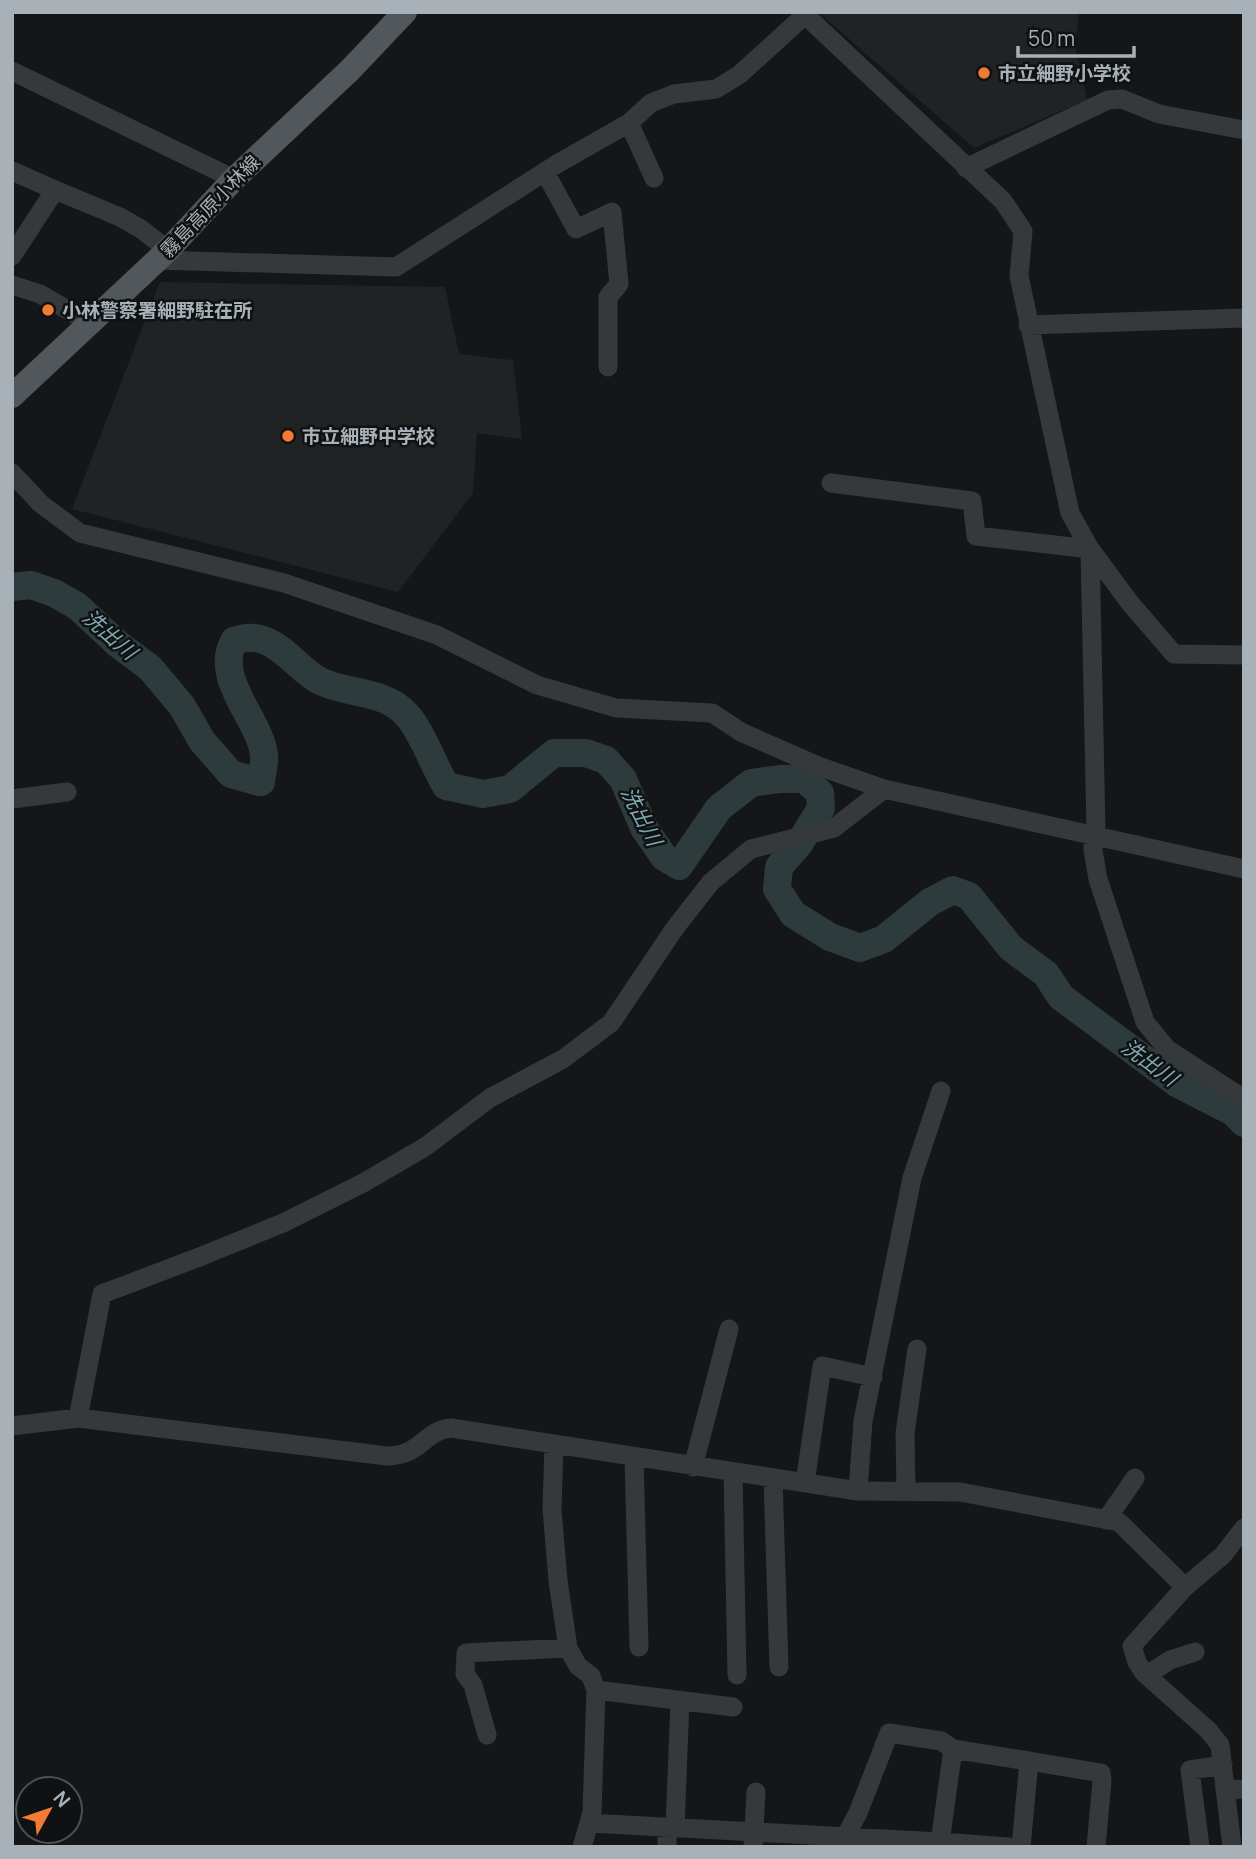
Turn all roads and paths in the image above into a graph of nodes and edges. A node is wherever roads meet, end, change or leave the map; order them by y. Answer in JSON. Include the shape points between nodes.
{"nodes":[{"id":1,"x":405,"y":12,"type":"edge"},
{"id":2,"x":804,"y":14,"type":"edge"},
{"id":3,"x":12,"y":71,"type":"edge"},
{"id":4,"x":629,"y":124,"type":"junction"},
{"id":5,"x":1244,"y":130,"type":"edge"},
{"id":6,"x":966,"y":168,"type":"junction"},
{"id":7,"x":12,"y":171,"type":"edge"},
{"id":8,"x":545,"y":172,"type":"junction"},
{"id":9,"x":654,"y":178,"type":"dead end"},
{"id":10,"x":234,"y":179,"type":"junction"},
{"id":11,"x":55,"y":190,"type":"junction"},
{"id":12,"x":163,"y":255,"type":"junction"},
{"id":13,"x":12,"y":256,"type":"edge"},
{"id":14,"x":12,"y":285,"type":"edge"},
{"id":15,"x":1244,"y":318,"type":"edge"},
{"id":16,"x":90,"y":323,"type":"junction"},
{"id":17,"x":1028,"y":325,"type":"junction"},
{"id":18,"x":608,"y":367,"type":"dead end"},
{"id":19,"x":12,"y":396,"type":"edge"},
{"id":20,"x":12,"y":473,"type":"edge"},
{"id":21,"x":831,"y":483,"type":"dead end"},
{"id":22,"x":1090,"y":549,"type":"junction"},
{"id":23,"x":1244,"y":654,"type":"edge"},
{"id":24,"x":884,"y":789,"type":"junction"},
{"id":25,"x":67,"y":792,"type":"dead end"},
{"id":26,"x":12,"y":799,"type":"edge"},
{"id":27,"x":1093,"y":837,"type":"junction"},
{"id":28,"x":1244,"y":869,"type":"edge"},
{"id":29,"x":941,"y":1091,"type":"dead end"},
{"id":30,"x":1244,"y":1099,"type":"edge"},
{"id":31,"x":729,"y":1329,"type":"dead end"},
{"id":32,"x":917,"y":1349,"type":"dead end"},
{"id":33,"x":873,"y":1377,"type":"junction"},
{"id":34,"x":78,"y":1418,"type":"junction"},
{"id":35,"x":12,"y":1426,"type":"edge"},
{"id":36,"x":554,"y":1444,"type":"junction"},
{"id":37,"x":634,"y":1457,"type":"junction"},
{"id":38,"x":693,"y":1467,"type":"junction"},
{"id":39,"x":733,"y":1472,"type":"junction"},
{"id":40,"x":1135,"y":1478,"type":"dead end"},
{"id":41,"x":773,"y":1479,"type":"junction"},
{"id":42,"x":805,"y":1483,"type":"junction"},
{"id":43,"x":858,"y":1491,"type":"junction"},
{"id":44,"x":906,"y":1491,"type":"junction"},
{"id":45,"x":1107,"y":1521,"type":"junction"},
{"id":46,"x":1244,"y":1528,"type":"edge"},
{"id":47,"x":1185,"y":1587,"type":"junction"},
{"id":48,"x":639,"y":1647,"type":"dead end"},
{"id":49,"x":568,"y":1648,"type":"junction"},
{"id":50,"x":1195,"y":1652,"type":"dead end"},
{"id":51,"x":779,"y":1667,"type":"dead end"},
{"id":52,"x":737,"y":1675,"type":"dead end"},
{"id":53,"x":1147,"y":1675,"type":"junction"},
{"id":54,"x":596,"y":1690,"type":"junction"},
{"id":55,"x":680,"y":1700,"type":"junction"},
{"id":56,"x":733,"y":1707,"type":"dead end"},
{"id":57,"x":487,"y":1735,"type":"dead end"},
{"id":58,"x":953,"y":1749,"type":"junction"},
{"id":59,"x":1029,"y":1761,"type":"junction"},
{"id":60,"x":1223,"y":1765,"type":"junction"},
{"id":61,"x":1235,"y":1790,"type":"edge"},
{"id":62,"x":756,"y":1793,"type":"dead end"},
{"id":63,"x":589,"y":1823,"type":"junction"},
{"id":64,"x":669,"y":1834,"type":"edge"},
{"id":65,"x":753,"y":1839,"type":"edge"},
{"id":66,"x":845,"y":1842,"type":"edge"},
{"id":67,"x":936,"y":1844,"type":"edge"},
{"id":68,"x":582,"y":1847,"type":"edge"},
{"id":69,"x":1009,"y":1847,"type":"edge"},
{"id":70,"x":1021,"y":1847,"type":"edge"},
{"id":71,"x":1096,"y":1847,"type":"edge"},
{"id":72,"x":1200,"y":1847,"type":"edge"},
{"id":73,"x":1232,"y":1847,"type":"edge"}],
"edges":[{"from":1,"to":10,"type":"main road","name":"霧島高原小林線","via":[[351,70]]},
{"from":2,"to":4,"type":"street","via":[[739,75],[716,89],[674,94],[651,103]]},
{"from":2,"to":6,"type":"street"},
{"from":3,"to":10,"type":"street"},
{"from":4,"to":8,"type":"street"},
{"from":4,"to":9,"type":"street"},
{"from":5,"to":6,"type":"street","via":[[1158,114],[1122,99],[1108,100]]},
{"from":6,"to":17,"type":"street","via":[[1003,201],[1023,231],[1019,276]]},
{"from":7,"to":11,"type":"street"},
{"from":8,"to":12,"type":"street","via":[[396,267]]},
{"from":8,"to":18,"type":"street","via":[[576,229],[612,212],[619,284],[608,297]]},
{"from":10,"to":12,"type":"main road","name":"霧島高原小林線"},
{"from":11,"to":12,"type":"street","via":[[142,229]]},
{"from":11,"to":13,"type":"street"},
{"from":12,"to":16,"type":"main road","name":"霧島高原小林線"},
{"from":14,"to":16,"type":"street","via":[[40,294]]},
{"from":15,"to":17,"type":"street"},
{"from":16,"to":19,"type":"main road","name":"霧島高原小林線"},
{"from":17,"to":22,"type":"street","via":[[1070,513]]},
{"from":20,"to":24,"type":"street","via":[[80,533],[284,583],[437,635],[537,685],[616,708],[712,713],[741,732]]},
{"from":21,"to":22,"type":"street","via":[[972,501],[976,536]]},
{"from":22,"to":23,"type":"street","via":[[1174,654]]},
{"from":22,"to":27,"type":"street"},
{"from":24,"to":27,"type":"street"},
{"from":24,"to":34,"type":"street","via":[[834,828],[751,849],[711,882],[611,1023],[563,1059],[490,1098],[425,1147],[363,1183],[260,1232],[102,1294]]},
{"from":25,"to":26,"type":"street"},
{"from":27,"to":28,"type":"street"},
{"from":27,"to":30,"type":"street","via":[[1098,879],[1145,1022],[1167,1049]]},
{"from":29,"to":33,"type":"street","via":[[912,1178]]},
{"from":31,"to":38,"type":"street"},
{"from":32,"to":44,"type":"street","via":[[905,1433]]},
{"from":33,"to":42,"type":"street","via":[[822,1366]]},
{"from":33,"to":43,"type":"street","via":[[863,1421]]},
{"from":34,"to":35,"type":"street"},
{"from":34,"to":36,"type":"street","via":[[387,1456],[402,1456],[439,1429],[451,1428]]},
{"from":36,"to":37,"type":"street"},
{"from":36,"to":49,"type":"street","via":[[552,1508]]},
{"from":37,"to":38,"type":"street"},
{"from":37,"to":48,"type":"street"},
{"from":38,"to":39,"type":"street"},
{"from":39,"to":41,"type":"street"},
{"from":39,"to":52,"type":"street"},
{"from":40,"to":45,"type":"street"},
{"from":41,"to":42,"type":"street"},
{"from":41,"to":51,"type":"street"},
{"from":42,"to":43,"type":"street"},
{"from":43,"to":44,"type":"street"},
{"from":44,"to":45,"type":"street","via":[[961,1492]]},
{"from":45,"to":47,"type":"street","via":[[1119,1522]]},
{"from":46,"to":47,"type":"street","via":[[1223,1555]]},
{"from":47,"to":53,"type":"street","via":[[1132,1646]]},
{"from":49,"to":54,"type":"street","via":[[578,1666],[591,1676]]},
{"from":49,"to":57,"type":"street","via":[[466,1653],[465,1674],[473,1685]]},
{"from":50,"to":53,"type":"street","via":[[1170,1660]]},
{"from":53,"to":60,"type":"street","via":[[1208,1730],[1220,1745]]},
{"from":54,"to":55,"type":"street"},
{"from":54,"to":63,"type":"street"},
{"from":55,"to":56,"type":"street"},
{"from":55,"to":64,"type":"street"},
{"from":58,"to":59,"type":"street"},
{"from":58,"to":66,"type":"street","via":[[942,1741],[889,1733]]},
{"from":58,"to":67,"type":"street"},
{"from":59,"to":70,"type":"street"},
{"from":59,"to":71,"type":"street","via":[[1101,1773]]},
{"from":60,"to":61,"type":"street"},
{"from":60,"to":72,"type":"street","via":[[1191,1770]]},
{"from":61,"to":73,"type":"street"},
{"from":62,"to":65,"type":"street"},
{"from":63,"to":64,"type":"street"},
{"from":63,"to":68,"type":"street"},
{"from":64,"to":65,"type":"street"},
{"from":65,"to":66,"type":"street"},
{"from":66,"to":67,"type":"street"},
{"from":67,"to":69,"type":"street"}]}
